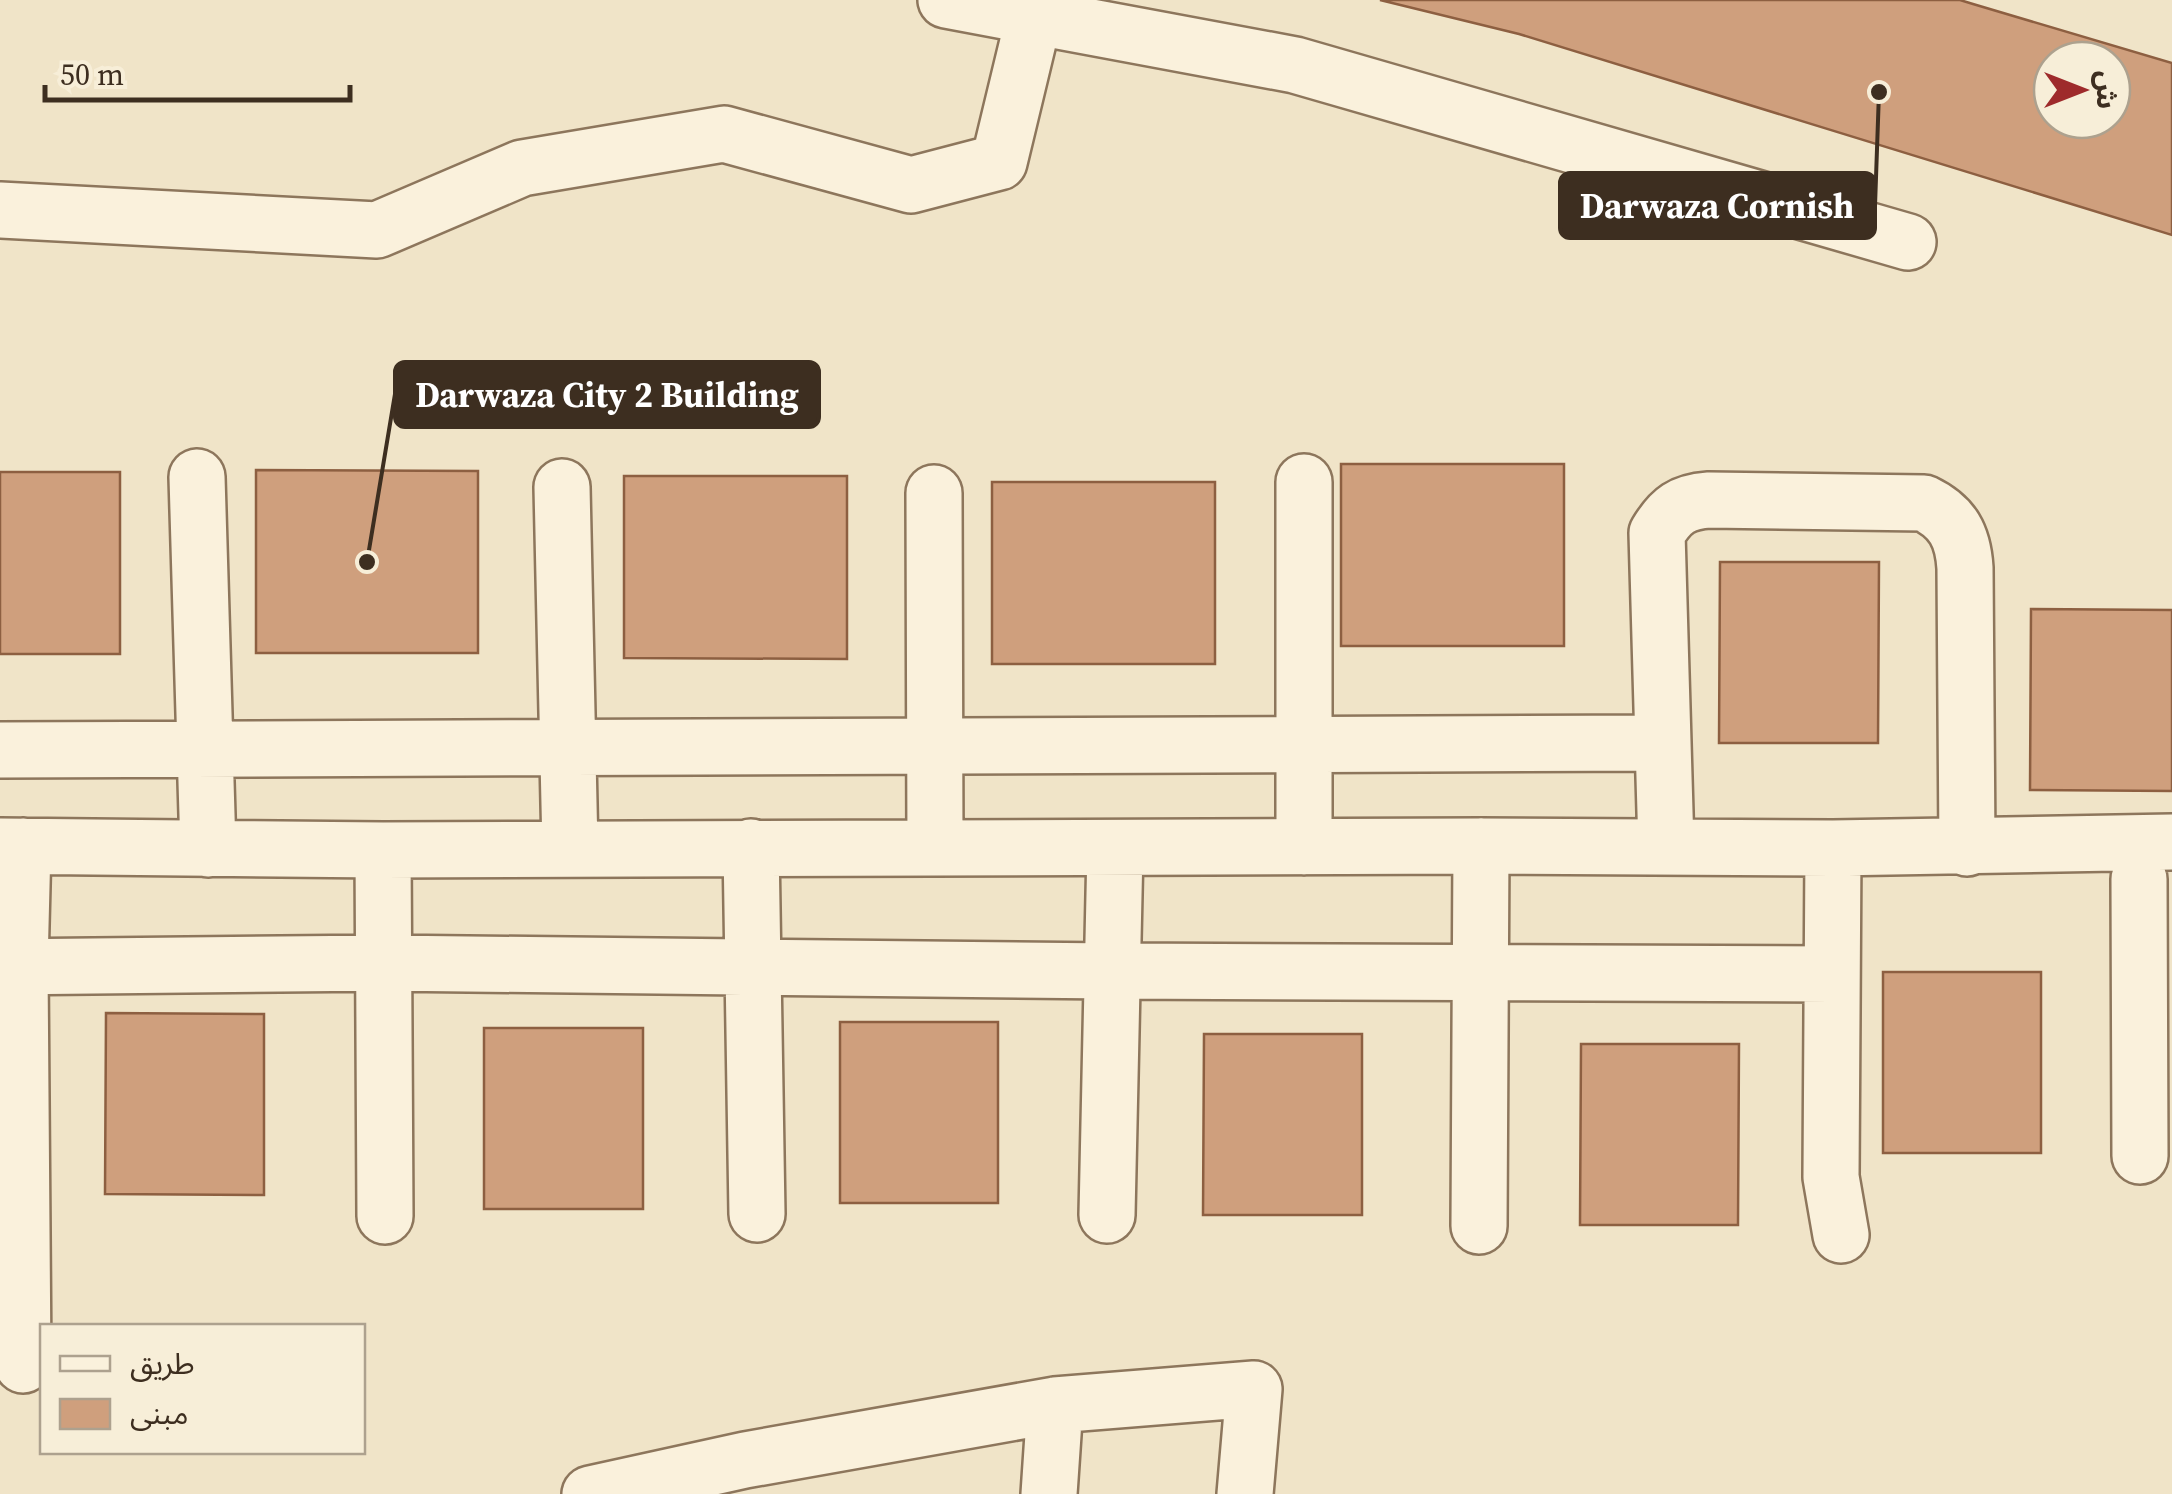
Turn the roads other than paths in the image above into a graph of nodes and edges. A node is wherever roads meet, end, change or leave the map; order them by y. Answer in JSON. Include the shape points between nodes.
{"nodes":[{"id":1,"x":946,"y":0,"type":"edge"},
{"id":2,"x":1034,"y":16,"type":"junction"},
{"id":3,"x":0,"y":210,"type":"edge"},
{"id":4,"x":1908,"y":242,"type":"dead end"},
{"id":5,"x":198,"y":478,"type":"dead end"},
{"id":6,"x":1304,"y":482,"type":"dead end"},
{"id":7,"x":562,"y":487,"type":"dead end"},
{"id":8,"x":934,"y":494,"type":"dead end"},
{"id":9,"x":935,"y":744,"type":"junction"},
{"id":10,"x":1304,"y":744,"type":"junction"},
{"id":11,"x":1662,"y":744,"type":"junction"},
{"id":12,"x":570,"y":748,"type":"junction"},
{"id":13,"x":206,"y":749,"type":"junction"},
{"id":14,"x":0,"y":750,"type":"edge"},
{"id":15,"x":1666,"y":846,"type":"junction"},
{"id":16,"x":1304,"y":847,"type":"junction"},
{"id":17,"x":935,"y":848,"type":"junction"},
{"id":18,"x":1967,"y":848,"type":"junction"},
{"id":19,"x":208,"y":849,"type":"junction"},
{"id":20,"x":570,"y":849,"type":"junction"},
{"id":21,"x":11,"y":860,"type":"edge"},
{"id":22,"x":751,"y":860,"type":"junction"},
{"id":23,"x":1115,"y":862,"type":"junction"},
{"id":24,"x":1481,"y":862,"type":"junction"},
{"id":25,"x":383,"y":863,"type":"junction"},
{"id":26,"x":1832,"y":863,"type":"junction"},
{"id":27,"x":2161,"y":867,"type":"edge"},
{"id":28,"x":384,"y":962,"type":"junction"},
{"id":29,"x":10,"y":966,"type":"edge"},
{"id":30,"x":752,"y":966,"type":"junction"},
{"id":31,"x":1112,"y":971,"type":"junction"},
{"id":32,"x":1481,"y":972,"type":"junction"},
{"id":33,"x":1832,"y":974,"type":"junction"},
{"id":34,"x":2140,"y":1156,"type":"dead end"},
{"id":35,"x":757,"y":1214,"type":"dead end"},
{"id":36,"x":1106,"y":1215,"type":"dead end"},
{"id":37,"x":384,"y":1216,"type":"dead end"},
{"id":38,"x":1479,"y":1226,"type":"dead end"},
{"id":39,"x":1841,"y":1234,"type":"dead end"},
{"id":40,"x":22,"y":1365,"type":"dead end"},
{"id":41,"x":1054,"y":1405,"type":"junction"},
{"id":42,"x":741,"y":1477,"type":"edge"},
{"id":43,"x":590,"y":1494,"type":"edge"},
{"id":44,"x":1049,"y":1494,"type":"edge"},
{"id":45,"x":1245,"y":1494,"type":"edge"}],
"edges":[{"from":1,"to":2,"type":"street"},
{"from":2,"to":3,"type":"street","via":[[999,162],[911,186],[724,134],[522,168],[377,230]]},
{"from":2,"to":4,"type":"street","via":[[1295,64]]},
{"from":5,"to":13,"type":"street"},
{"from":6,"to":10,"type":"street"},
{"from":7,"to":12,"type":"street"},
{"from":8,"to":9,"type":"street"},
{"from":9,"to":10,"type":"street"},
{"from":9,"to":12,"type":"street"},
{"from":9,"to":17,"type":"street"},
{"from":10,"to":11,"type":"street"},
{"from":10,"to":16,"type":"street"},
{"from":11,"to":15,"type":"street"},
{"from":11,"to":18,"type":"street","via":[[1656,555],[1657,532],[1668,514],[1687,502],[1709,500],[1924,503],[1943,512],[1964,548]]},
{"from":12,"to":13,"type":"street"},
{"from":12,"to":20,"type":"street"},
{"from":13,"to":14,"type":"street"},
{"from":13,"to":19,"type":"street"},
{"from":15,"to":24,"type":"street"},
{"from":15,"to":26,"type":"street"},
{"from":16,"to":23,"type":"street"},
{"from":16,"to":24,"type":"street"},
{"from":17,"to":22,"type":"street"},
{"from":17,"to":23,"type":"street"},
{"from":18,"to":26,"type":"street"},
{"from":18,"to":27,"type":"street"},
{"from":19,"to":21,"type":"street"},
{"from":19,"to":25,"type":"street"},
{"from":20,"to":22,"type":"street"},
{"from":20,"to":25,"type":"street"},
{"from":21,"to":25,"type":"street"},
{"from":21,"to":29,"type":"street"},
{"from":22,"to":23,"type":"street"},
{"from":22,"to":25,"type":"street"},
{"from":22,"to":30,"type":"street"},
{"from":23,"to":24,"type":"street"},
{"from":23,"to":31,"type":"street"},
{"from":24,"to":26,"type":"street"},
{"from":24,"to":32,"type":"street"},
{"from":25,"to":28,"type":"street"},
{"from":26,"to":27,"type":"street"},
{"from":26,"to":33,"type":"street"},
{"from":27,"to":34,"type":"street"},
{"from":28,"to":29,"type":"street"},
{"from":28,"to":30,"type":"street"},
{"from":28,"to":37,"type":"street"},
{"from":29,"to":40,"type":"street"},
{"from":30,"to":31,"type":"street"},
{"from":30,"to":35,"type":"street"},
{"from":31,"to":32,"type":"street"},
{"from":31,"to":36,"type":"street"},
{"from":32,"to":33,"type":"street"},
{"from":32,"to":38,"type":"street"},
{"from":33,"to":39,"type":"street","via":[[1830,1177]]},
{"from":41,"to":42,"type":"street"},
{"from":41,"to":44,"type":"street"},
{"from":41,"to":45,"type":"street","via":[[1254,1389]]},
{"from":42,"to":43,"type":"street"}]}
